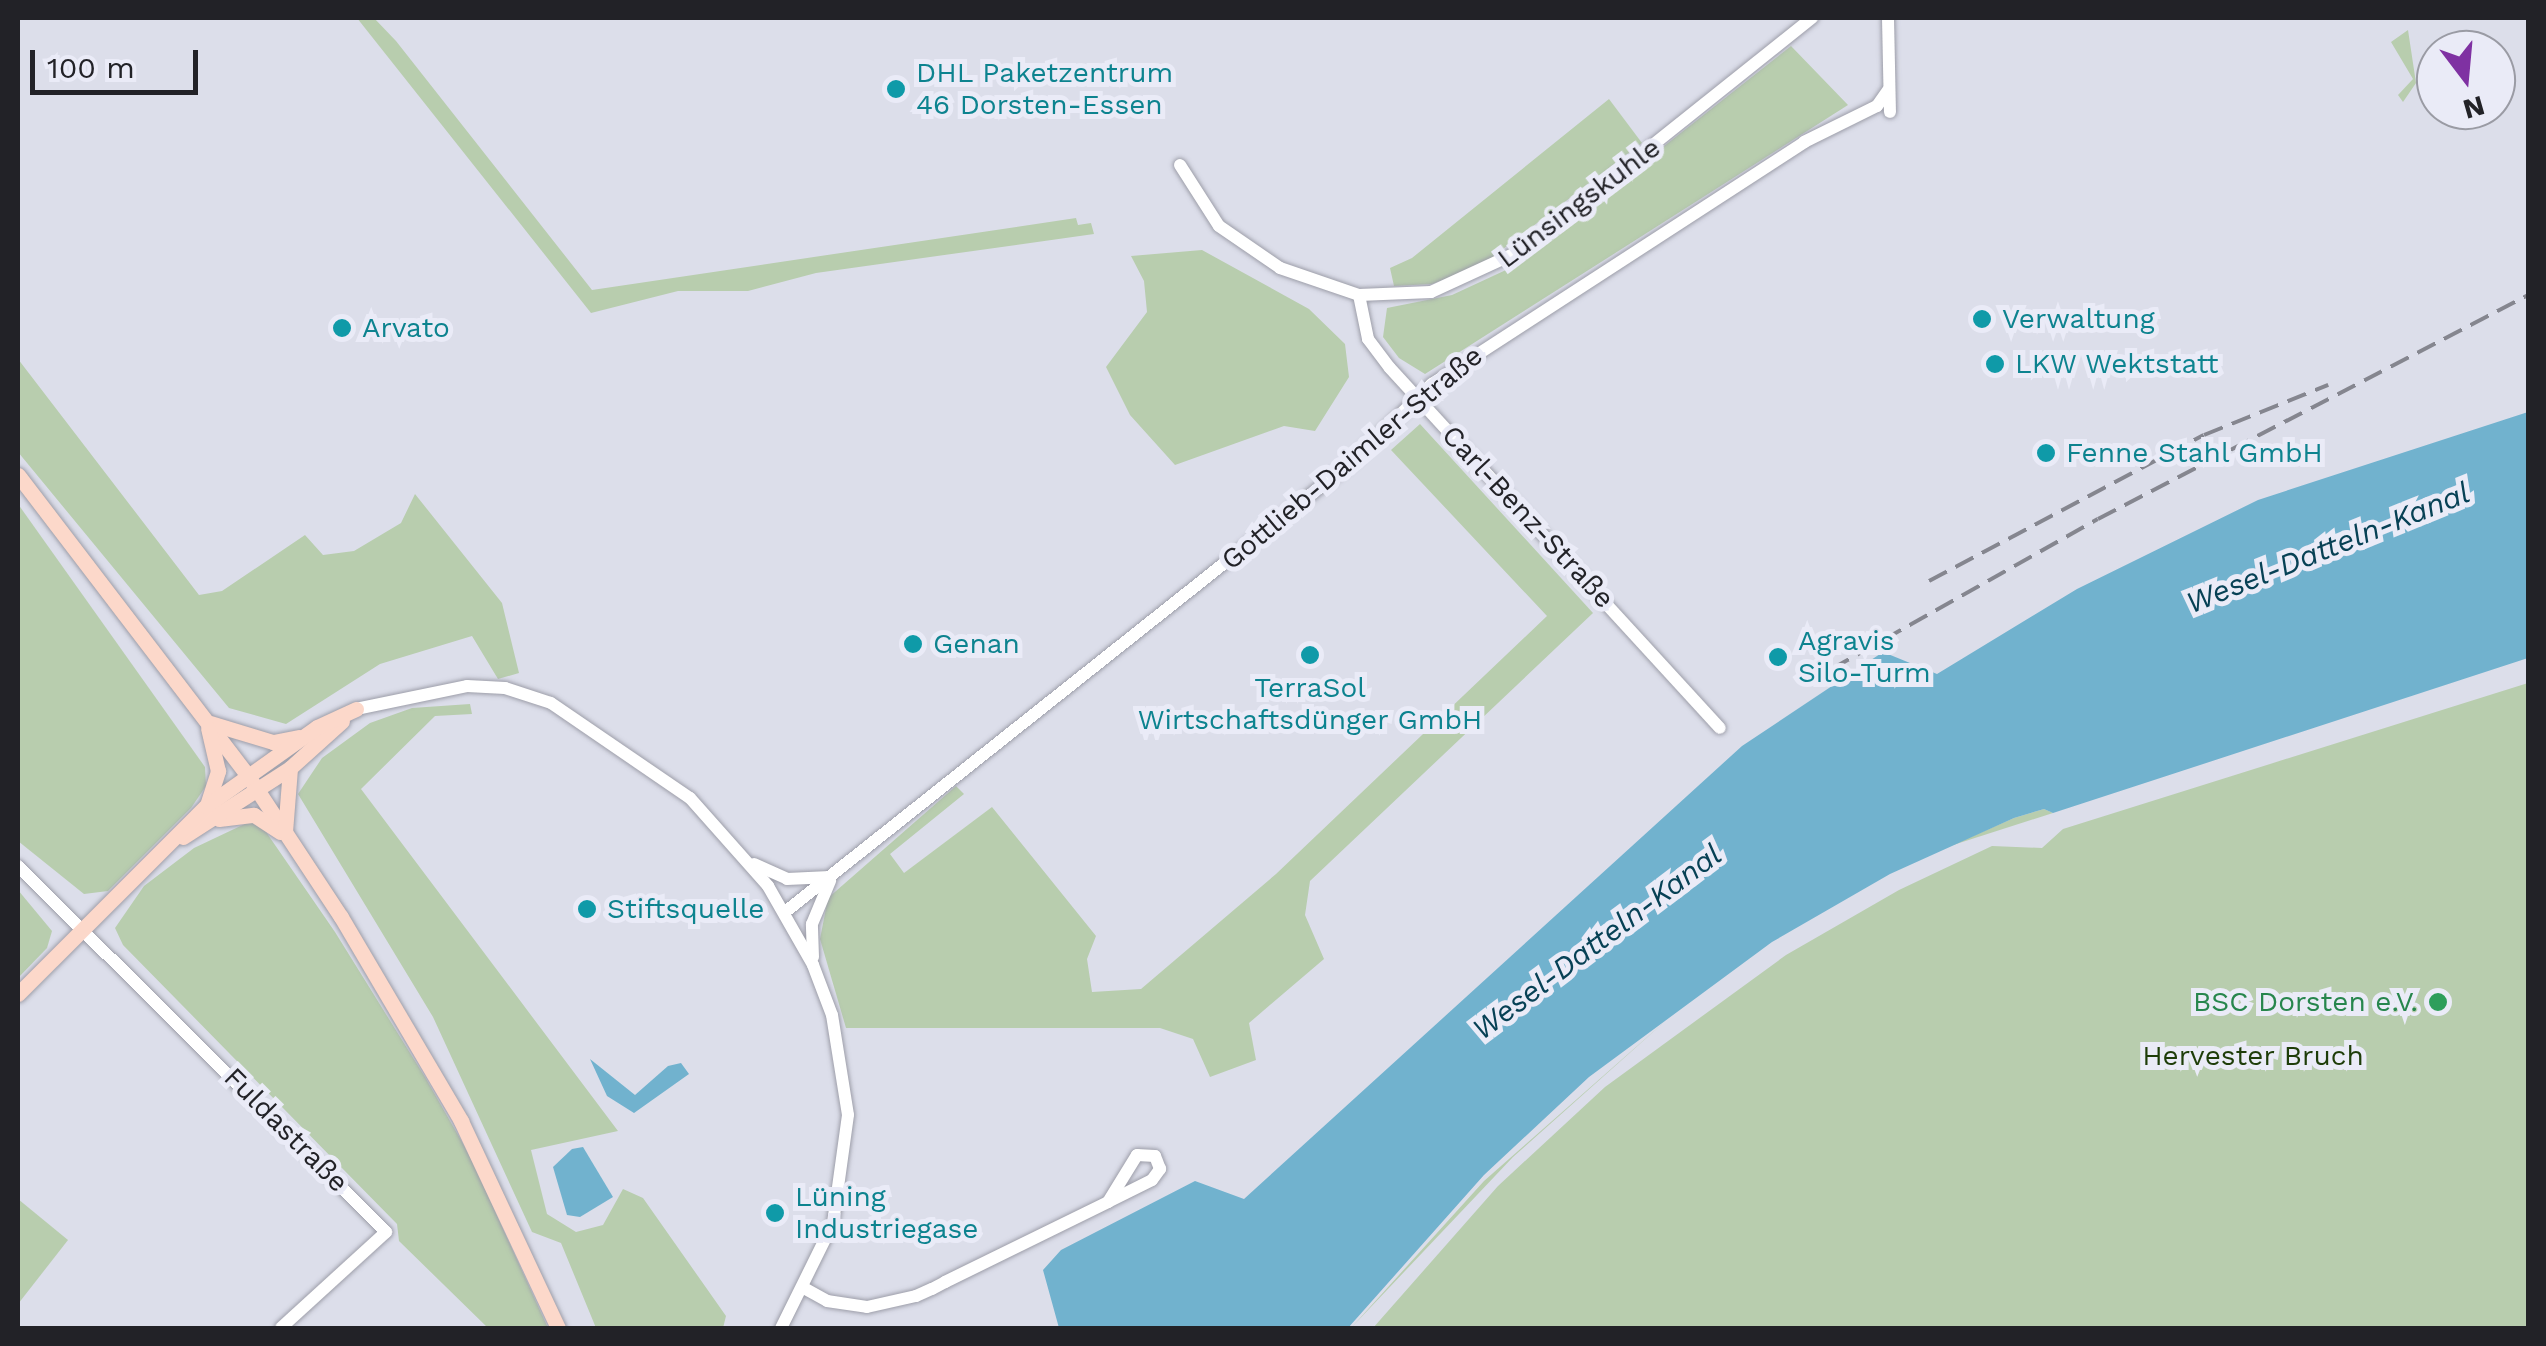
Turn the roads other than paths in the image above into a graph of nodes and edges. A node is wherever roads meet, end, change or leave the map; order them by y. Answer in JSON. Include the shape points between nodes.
{"nodes":[{"id":1,"x":1812,"y":18,"type":"edge"},
{"id":2,"x":1888,"y":18,"type":"edge"},
{"id":3,"x":1888,"y":90,"type":"junction"},
{"id":4,"x":1890,"y":112,"type":"dead end"},
{"id":5,"x":1180,"y":165,"type":"dead end"},
{"id":6,"x":1359,"y":295,"type":"junction"},
{"id":7,"x":1417,"y":398,"type":"junction"},
{"id":8,"x":18,"y":475,"type":"edge"},
{"id":9,"x":356,"y":709,"type":"junction"},
{"id":10,"x":206,"y":721,"type":"junction"},
{"id":11,"x":1720,"y":728,"type":"dead end"},
{"id":12,"x":304,"y":736,"type":"junction"},
{"id":13,"x":290,"y":768,"type":"junction"},
{"id":14,"x":252,"y":783,"type":"junction"},
{"id":15,"x":208,"y":814,"type":"junction"},
{"id":16,"x":286,"y":832,"type":"junction"},
{"id":17,"x":296,"y":849,"type":"junction"},
{"id":18,"x":750,"y":862,"type":"junction"},
{"id":19,"x":18,"y":866,"type":"edge"},
{"id":20,"x":833,"y":876,"type":"junction"},
{"id":21,"x":785,"y":912,"type":"junction"},
{"id":22,"x":83,"y":931,"type":"junction"},
{"id":23,"x":813,"y":965,"type":"junction"},
{"id":24,"x":18,"y":994,"type":"edge"},
{"id":25,"x":1108,"y":1202,"type":"dead end"},
{"id":26,"x":802,"y":1287,"type":"junction"},
{"id":27,"x":281,"y":1328,"type":"edge"},
{"id":28,"x":558,"y":1328,"type":"edge"},
{"id":29,"x":781,"y":1328,"type":"edge"}],
"edges":[{"from":1,"to":6,"type":"street","name":"Lünsingskuhle","via":[[1645,156],[1498,265],[1430,292]]},
{"from":2,"to":3,"type":"street"},
{"from":3,"to":4,"type":"street"},
{"from":3,"to":7,"type":"street","name":"Gottlieb-Daimler-Straße","via":[[1876,106],[1804,142],[1467,358]]},
{"from":5,"to":6,"type":"street","name":"Lünsingskuhle","via":[[1206,211],[1248,249],[1304,280]]},
{"from":6,"to":7,"type":"street","name":"Carl-Benz-Straße","via":[[1368,339]]},
{"from":7,"to":11,"type":"street","name":"Carl-Benz-Straße"},
{"from":7,"to":20,"type":"street","name":"Gottlieb-Daimler-Straße","via":[[1348,465]]},
{"from":8,"to":10,"type":"main road"},
{"from":9,"to":12,"type":"main road"},
{"from":9,"to":13,"type":"main road"},
{"from":9,"to":18,"type":"street","via":[[467,686],[551,703],[671,782]]},
{"from":10,"to":12,"type":"main road","via":[[273,742]]},
{"from":10,"to":14,"type":"main road"},
{"from":10,"to":15,"type":"main road","via":[[218,771]]},
{"from":12,"to":14,"type":"main road"},
{"from":13,"to":14,"type":"main road"},
{"from":13,"to":16,"type":"main road"},
{"from":14,"to":15,"type":"main road"},
{"from":14,"to":16,"type":"main road"},
{"from":15,"to":17,"type":"main road","via":[[254,815]]},
{"from":15,"to":22,"type":"main road","via":[[164,848]]},
{"from":16,"to":17,"type":"main road"},
{"from":17,"to":28,"type":"main road","via":[[461,1121]]},
{"from":18,"to":20,"type":"street","via":[[794,880]]},
{"from":18,"to":21,"type":"street"},
{"from":19,"to":22,"type":"street"},
{"from":20,"to":21,"type":"street","name":"Gottlieb-Daimler-Straße"},
{"from":20,"to":23,"type":"street","name":"Gottlieb-Daimler-Straße","via":[[812,924]]},
{"from":21,"to":23,"type":"street"},
{"from":22,"to":24,"type":"main road"},
{"from":22,"to":27,"type":"street","name":"Fuldastraße","via":[[386,1232]]},
{"from":23,"to":26,"type":"street","via":[[838,1034],[848,1134],[835,1214]]},
{"from":25,"to":26,"type":"street","via":[[900,1302],[846,1305]]},
{"from":26,"to":29,"type":"street"}]}
